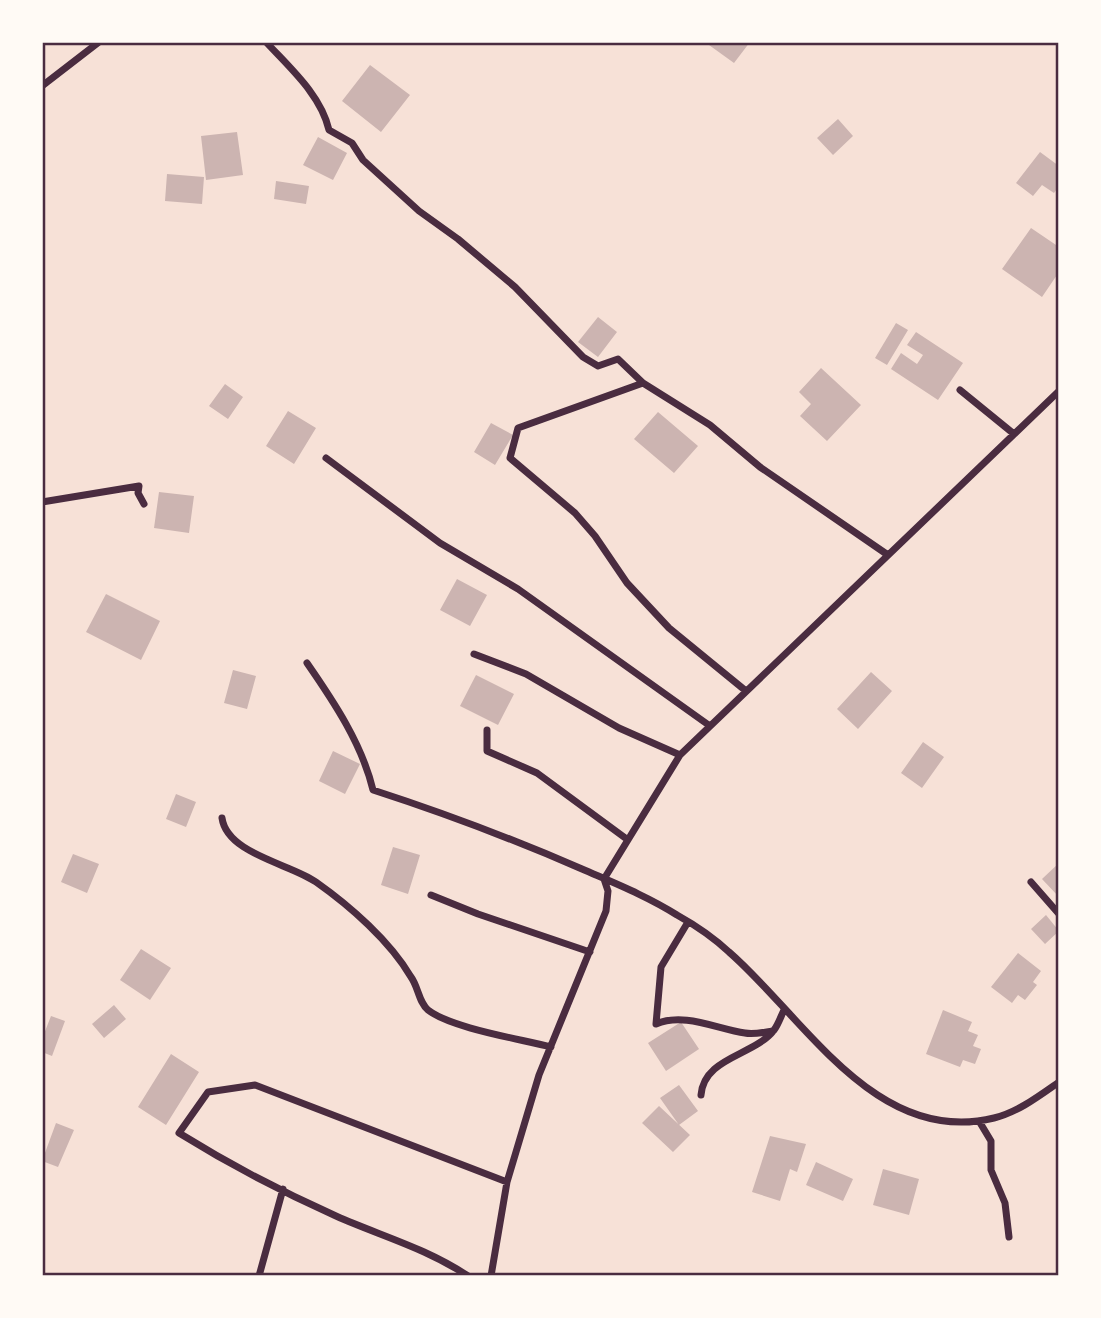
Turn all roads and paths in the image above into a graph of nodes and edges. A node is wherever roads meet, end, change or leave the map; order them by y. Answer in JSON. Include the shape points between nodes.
{"nodes":[{"id":1,"x":99,"y":42,"type":"edge"},
{"id":2,"x":266,"y":42,"type":"edge"},
{"id":3,"x":42,"y":86,"type":"edge"},
{"id":4,"x":643,"y":383,"type":"junction"},
{"id":5,"x":960,"y":390,"type":"dead end"},
{"id":6,"x":1059,"y":391,"type":"edge"},
{"id":7,"x":1014,"y":434,"type":"junction"},
{"id":8,"x":326,"y":458,"type":"dead end"},
{"id":9,"x":42,"y":502,"type":"edge"},
{"id":10,"x":144,"y":504,"type":"dead end"},
{"id":11,"x":888,"y":555,"type":"junction"},
{"id":12,"x":474,"y":653,"type":"dead end"},
{"id":13,"x":307,"y":663,"type":"dead end"},
{"id":14,"x":746,"y":691,"type":"junction"},
{"id":15,"x":710,"y":726,"type":"junction"},
{"id":16,"x":487,"y":730,"type":"dead end"},
{"id":17,"x":680,"y":755,"type":"junction"},
{"id":18,"x":222,"y":818,"type":"dead end"},
{"id":19,"x":628,"y":840,"type":"junction"},
{"id":20,"x":604,"y":879,"type":"junction"},
{"id":21,"x":1031,"y":882,"type":"dead end"},
{"id":22,"x":432,"y":895,"type":"dead end"},
{"id":23,"x":1059,"y":914,"type":"edge"},
{"id":24,"x":688,"y":922,"type":"junction"},
{"id":25,"x":590,"y":952,"type":"junction"},
{"id":26,"x":784,"y":1010,"type":"junction"},
{"id":27,"x":773,"y":1031,"type":"junction"},
{"id":28,"x":551,"y":1047,"type":"junction"},
{"id":29,"x":1059,"y":1082,"type":"edge"},
{"id":30,"x":701,"y":1095,"type":"dead end"},
{"id":31,"x":979,"y":1121,"type":"junction"},
{"id":32,"x":507,"y":1182,"type":"junction"},
{"id":33,"x":284,"y":1189,"type":"junction"},
{"id":34,"x":1009,"y":1237,"type":"dead end"},
{"id":35,"x":259,"y":1276,"type":"edge"},
{"id":36,"x":468,"y":1276,"type":"edge"},
{"id":37,"x":491,"y":1276,"type":"edge"}],
"edges":[{"from":1,"to":3,"type":"street"},
{"from":2,"to":4,"type":"street","via":[[304,83],[326,115],[329,130],[352,143],[363,160],[419,211],[515,287],[583,357],[598,366],[618,359]]},
{"from":4,"to":11,"type":"street","via":[[710,425],[760,467]]},
{"from":4,"to":14,"type":"street","via":[[518,428],[510,458],[575,513],[627,583],[668,628]]},
{"from":5,"to":7,"type":"street"},
{"from":6,"to":7,"type":"street"},
{"from":7,"to":11,"type":"street"},
{"from":8,"to":15,"type":"street","via":[[440,542],[518,589]]},
{"from":9,"to":10,"type":"street","via":[[139,486]]},
{"from":11,"to":14,"type":"street"},
{"from":12,"to":17,"type":"street","via":[[526,674],[619,728]]},
{"from":13,"to":20,"type":"street","via":[[332,698],[368,768],[373,790],[506,836]]},
{"from":14,"to":15,"type":"street"},
{"from":15,"to":17,"type":"street"},
{"from":16,"to":19,"type":"street","via":[[487,751],[537,773]]},
{"from":17,"to":19,"type":"street"},
{"from":18,"to":28,"type":"street","via":[[223,829],[236,841],[315,881],[369,929],[412,977],[425,1008],[444,1019]]},
{"from":19,"to":20,"type":"street"},
{"from":20,"to":24,"type":"street"},
{"from":20,"to":25,"type":"street","via":[[607,911]]},
{"from":21,"to":23,"type":"street"},
{"from":22,"to":25,"type":"street"},
{"from":24,"to":26,"type":"street","via":[[730,952]]},
{"from":24,"to":27,"type":"street","via":[[661,967],[656,1024],[685,1021],[747,1034]]},
{"from":25,"to":28,"type":"street"},
{"from":26,"to":27,"type":"street"},
{"from":26,"to":31,"type":"street","via":[[824,1051],[906,1112],[944,1121]]},
{"from":27,"to":30,"type":"street","via":[[714,1068],[702,1083]]},
{"from":28,"to":32,"type":"street"},
{"from":29,"to":31,"type":"street","via":[[1015,1111]]},
{"from":31,"to":34,"type":"street","via":[[991,1141],[991,1170],[1005,1203]]},
{"from":32,"to":33,"type":"street","via":[[255,1085],[208,1092],[179,1133]]},
{"from":32,"to":37,"type":"street"},
{"from":33,"to":35,"type":"street"},
{"from":33,"to":36,"type":"street","via":[[337,1217],[439,1256]]}]}
